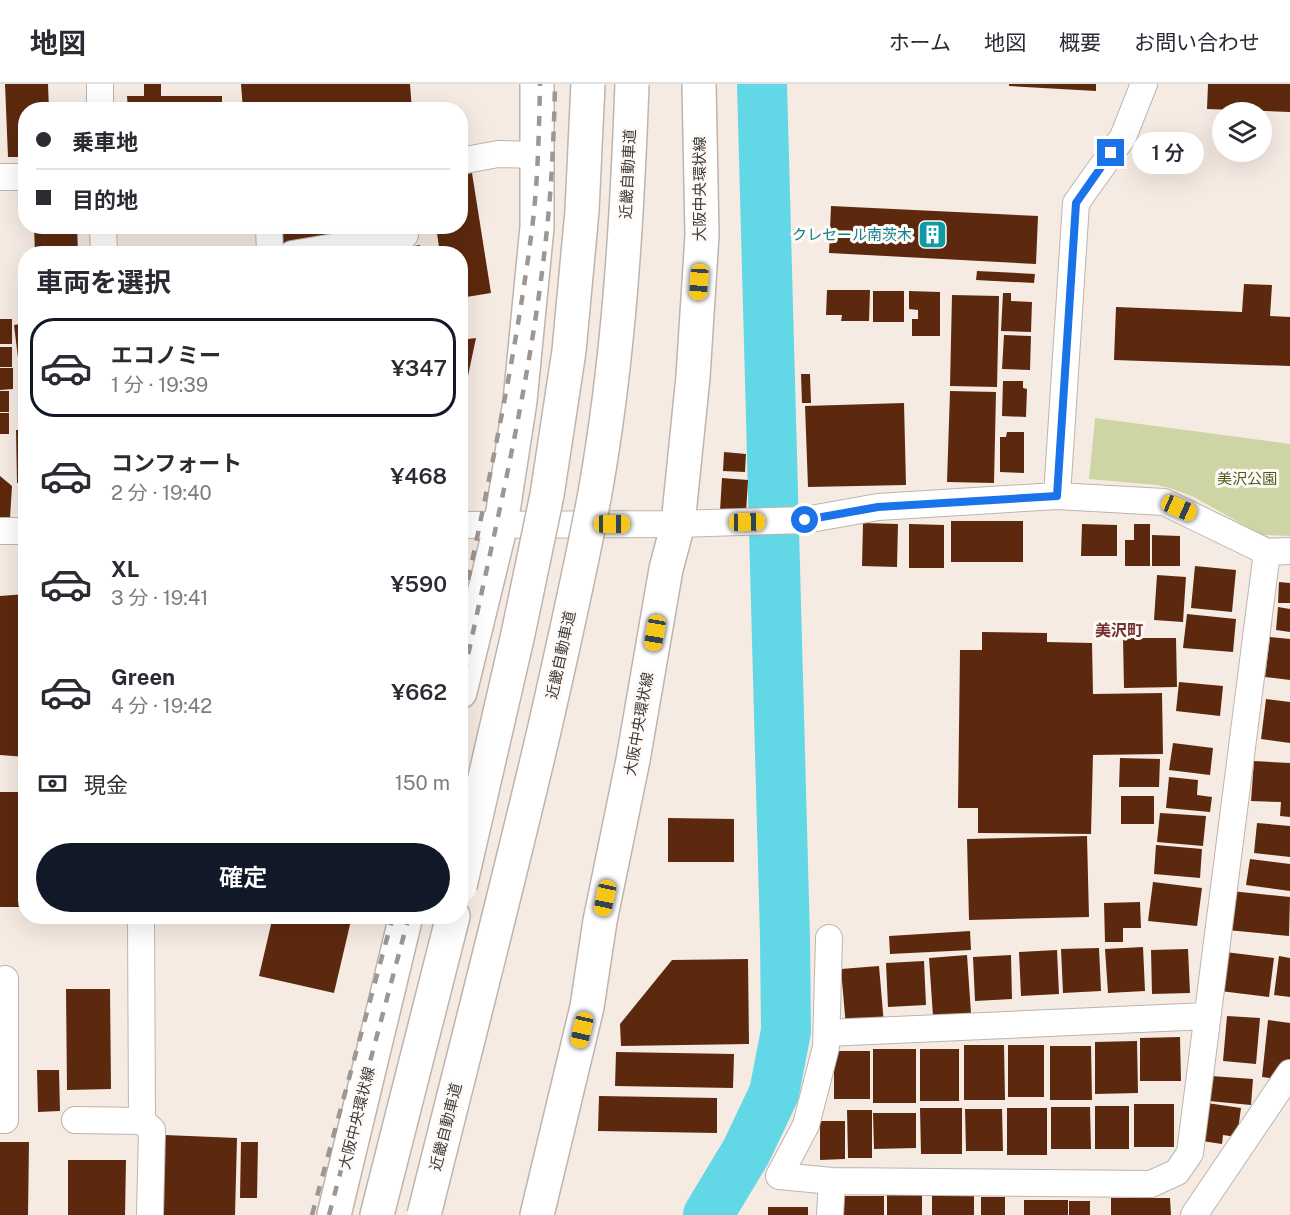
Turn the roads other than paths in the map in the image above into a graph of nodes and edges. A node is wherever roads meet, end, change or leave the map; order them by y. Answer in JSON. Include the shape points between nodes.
{"nodes":[{"id":1,"x":100,"y":84,"type":"edge"},
{"id":2,"x":537,"y":84,"type":"edge"},
{"id":3,"x":588,"y":84,"type":"edge"},
{"id":4,"x":632,"y":84,"type":"edge"},
{"id":5,"x":699,"y":84,"type":"edge"},
{"id":6,"x":1144,"y":84,"type":"edge"},
{"id":7,"x":100,"y":102,"type":"edge"},
{"id":8,"x":538,"y":155,"type":"junction"},
{"id":9,"x":468,"y":160,"type":"edge"},
{"id":10,"x":0,"y":177,"type":"edge"},
{"id":11,"x":18,"y":177,"type":"edge"},
{"id":12,"x":405,"y":235,"type":"dead end"},
{"id":13,"x":340,"y":246,"type":"edge"},
{"id":14,"x":1057,"y":496,"type":"junction"},
{"id":15,"x":501,"y":524,"type":"junction"},
{"id":16,"x":678,"y":524,"type":"junction"},
{"id":17,"x":468,"y":525,"type":"edge"},
{"id":18,"x":0,"y":531,"type":"edge"},
{"id":19,"x":18,"y":531,"type":"edge"},
{"id":20,"x":1278,"y":551,"type":"edge"},
{"id":21,"x":468,"y":659,"type":"edge"},
{"id":22,"x":468,"y":851,"type":"edge"},
{"id":23,"x":141,"y":924,"type":"edge"},
{"id":24,"x":404,"y":924,"type":"edge"},
{"id":25,"x":451,"y":924,"type":"edge"},
{"id":26,"x":829,"y":938,"type":"dead end"},
{"id":27,"x":5,"y":980,"type":"dead end"},
{"id":28,"x":1207,"y":1016,"type":"junction"},
{"id":29,"x":827,"y":1033,"type":"junction"},
{"id":30,"x":1290,"y":1073,"type":"edge"},
{"id":31,"x":0,"y":1120,"type":"edge"},
{"id":32,"x":75,"y":1120,"type":"dead end"},
{"id":33,"x":142,"y":1121,"type":"junction"},
{"id":34,"x":832,"y":1181,"type":"junction"},
{"id":35,"x":150,"y":1215,"type":"edge"},
{"id":36,"x":334,"y":1215,"type":"edge"},
{"id":37,"x":377,"y":1215,"type":"edge"},
{"id":38,"x":424,"y":1215,"type":"edge"},
{"id":39,"x":537,"y":1215,"type":"edge"},
{"id":40,"x":830,"y":1215,"type":"edge"},
{"id":41,"x":1194,"y":1215,"type":"edge"}],
"edges":[{"from":1,"to":7,"type":"street"},
{"from":2,"to":8,"type":"main road"},
{"from":3,"to":22,"type":"main road","bridge":true,"via":[[582,212],[569,351],[547,495]]},
{"from":4,"to":38,"type":"main road","name":"近畿自動車道","bridge":true,"via":[[615,353],[595,493],[518,844]]},
{"from":5,"to":16,"type":"main road","name":"大阪中央環状線","via":[[702,235]]},
{"from":6,"to":14,"type":"street","via":[[1123,137],[1076,203]]},
{"from":8,"to":9,"type":"street","via":[[498,154]]},
{"from":8,"to":15,"type":"main road","via":[[537,227],[521,390]]},
{"from":10,"to":11,"type":"street"},
{"from":12,"to":13,"type":"street"},
{"from":14,"to":16,"type":"street","via":[[878,507],[805,520]]},
{"from":14,"to":20,"type":"street","via":[[1164,502]]},
{"from":15,"to":16,"type":"street"},
{"from":15,"to":17,"type":"street"},
{"from":15,"to":21,"type":"main road"},
{"from":16,"to":39,"type":"main road","name":"大阪中央環状線","via":[[666,569],[587,1007]]},
{"from":18,"to":19,"type":"street"},
{"from":20,"to":28,"type":"street"},
{"from":23,"to":33,"type":"street"},
{"from":24,"to":36,"type":"main road","name":"大阪中央環状線"},
{"from":25,"to":37,"type":"main road"},
{"from":26,"to":29,"type":"street"},
{"from":27,"to":31,"type":"street","via":[[4,1120]]},
{"from":28,"to":29,"type":"street"},
{"from":28,"to":34,"type":"street","via":[[1190,1153],[1177,1172],[1151,1184]]},
{"from":29,"to":34,"type":"street","via":[[806,1125],[779,1176]]},
{"from":30,"to":41,"type":"street"},
{"from":32,"to":33,"type":"street"},
{"from":33,"to":35,"type":"street","via":[[153,1130]]},
{"from":34,"to":40,"type":"street"}]}
